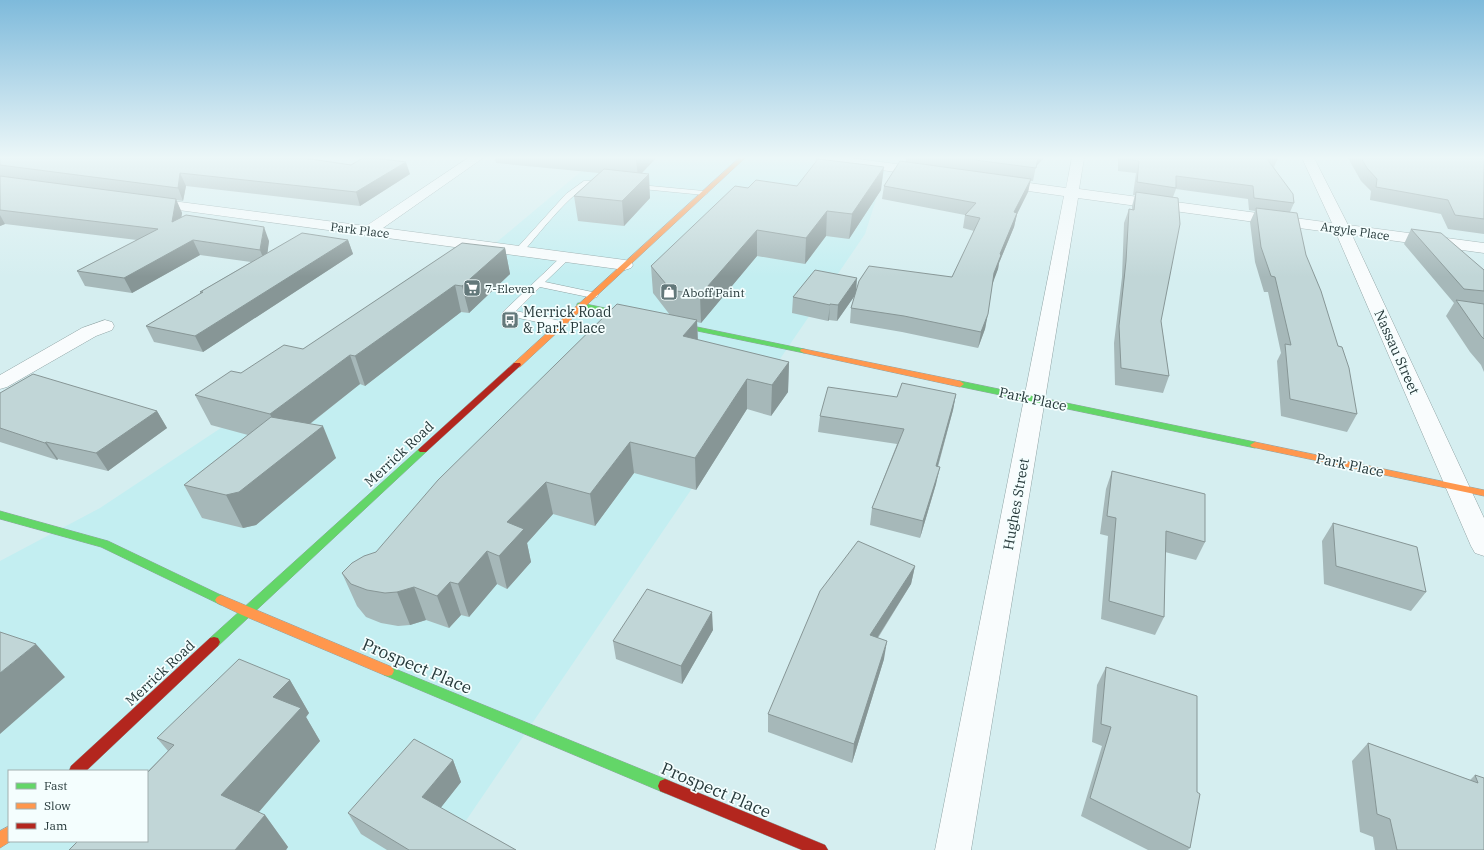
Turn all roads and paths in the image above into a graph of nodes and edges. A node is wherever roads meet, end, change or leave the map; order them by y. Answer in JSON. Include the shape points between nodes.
{"nodes":[{"id":1,"x":418,"y":198,"type":"edge"},
{"id":2,"x":567,"y":198,"type":"edge"},
{"id":3,"x":699,"y":198,"type":"edge"},
{"id":4,"x":1072,"y":198,"type":"edge"},
{"id":5,"x":1108,"y":198,"type":"edge"},
{"id":6,"x":1327,"y":198,"type":"edge"},
{"id":7,"x":134,"y":200,"type":"edge"},
{"id":8,"x":1342,"y":229,"type":"junction"},
{"id":9,"x":369,"y":231,"type":"junction"},
{"id":10,"x":1484,"y":248,"type":"edge"},
{"id":11,"x":519,"y":251,"type":"junction"},
{"id":12,"x":566,"y":257,"type":"junction"},
{"id":13,"x":625,"y":265,"type":"junction"},
{"id":14,"x":538,"y":284,"type":"junction"},
{"id":15,"x":593,"y":295,"type":"junction"},
{"id":16,"x":581,"y":305,"type":"junction"},
{"id":17,"x":561,"y":324,"type":"junction"},
{"id":18,"x":105,"y":326,"type":"dead end"},
{"id":19,"x":0,"y":383,"type":"edge"},
{"id":20,"x":1035,"y":399,"type":"junction"},
{"id":21,"x":1458,"y":487,"type":"junction"},
{"id":22,"x":1484,"y":493,"type":"edge"},
{"id":23,"x":0,"y":515,"type":"edge"},
{"id":24,"x":1484,"y":546,"type":"edge"},
{"id":25,"x":246,"y":612,"type":"junction"},
{"id":26,"x":77,"y":770,"type":"edge"},
{"id":27,"x":8,"y":834,"type":"edge"},
{"id":28,"x":0,"y":841,"type":"edge"},
{"id":29,"x":820,"y":850,"type":"edge"},
{"id":30,"x":953,"y":850,"type":"edge"}],
"edges":[{"from":1,"to":9,"type":"street"},
{"from":2,"to":11,"type":"lane"},
{"from":3,"to":13,"type":"street","name":"Merrick Road"},
{"from":4,"to":20,"type":"street","name":"Hughes Street"},
{"from":5,"to":8,"type":"street","name":"Argyle Place"},
{"from":6,"to":8,"type":"street","name":"Nassau Street"},
{"from":7,"to":9,"type":"street","name":"Park Place"},
{"from":8,"to":10,"type":"street","name":"Argyle Place"},
{"from":8,"to":21,"type":"street","name":"Nassau Street"},
{"from":9,"to":11,"type":"street","name":"Park Place"},
{"from":11,"to":12,"type":"street","name":"Park Place"},
{"from":12,"to":13,"type":"street","name":"Park Place"},
{"from":12,"to":14,"type":"lane"},
{"from":13,"to":15,"type":"street","name":"Merrick Road"},
{"from":14,"to":15,"type":"lane"},
{"from":14,"to":17,"type":"lane","via":[[508,313]]},
{"from":15,"to":16,"type":"street","name":"Merrick Road"},
{"from":16,"to":17,"type":"street","name":"Merrick Road"},
{"from":16,"to":20,"type":"street","name":"Park Place"},
{"from":17,"to":25,"type":"street","name":"Merrick Road"},
{"from":18,"to":19,"type":"street","via":[[89,332]]},
{"from":20,"to":21,"type":"street","name":"Park Place"},
{"from":20,"to":30,"type":"street","name":"Hughes Street"},
{"from":21,"to":22,"type":"street","name":"Park Place"},
{"from":21,"to":24,"type":"street","name":"Nassau Street"},
{"from":23,"to":25,"type":"street","name":"Prospect Place","via":[[104,544]]},
{"from":25,"to":26,"type":"street","name":"Merrick Road"},
{"from":25,"to":29,"type":"street","name":"Prospect Place"},
{"from":27,"to":28,"type":"street"}]}
